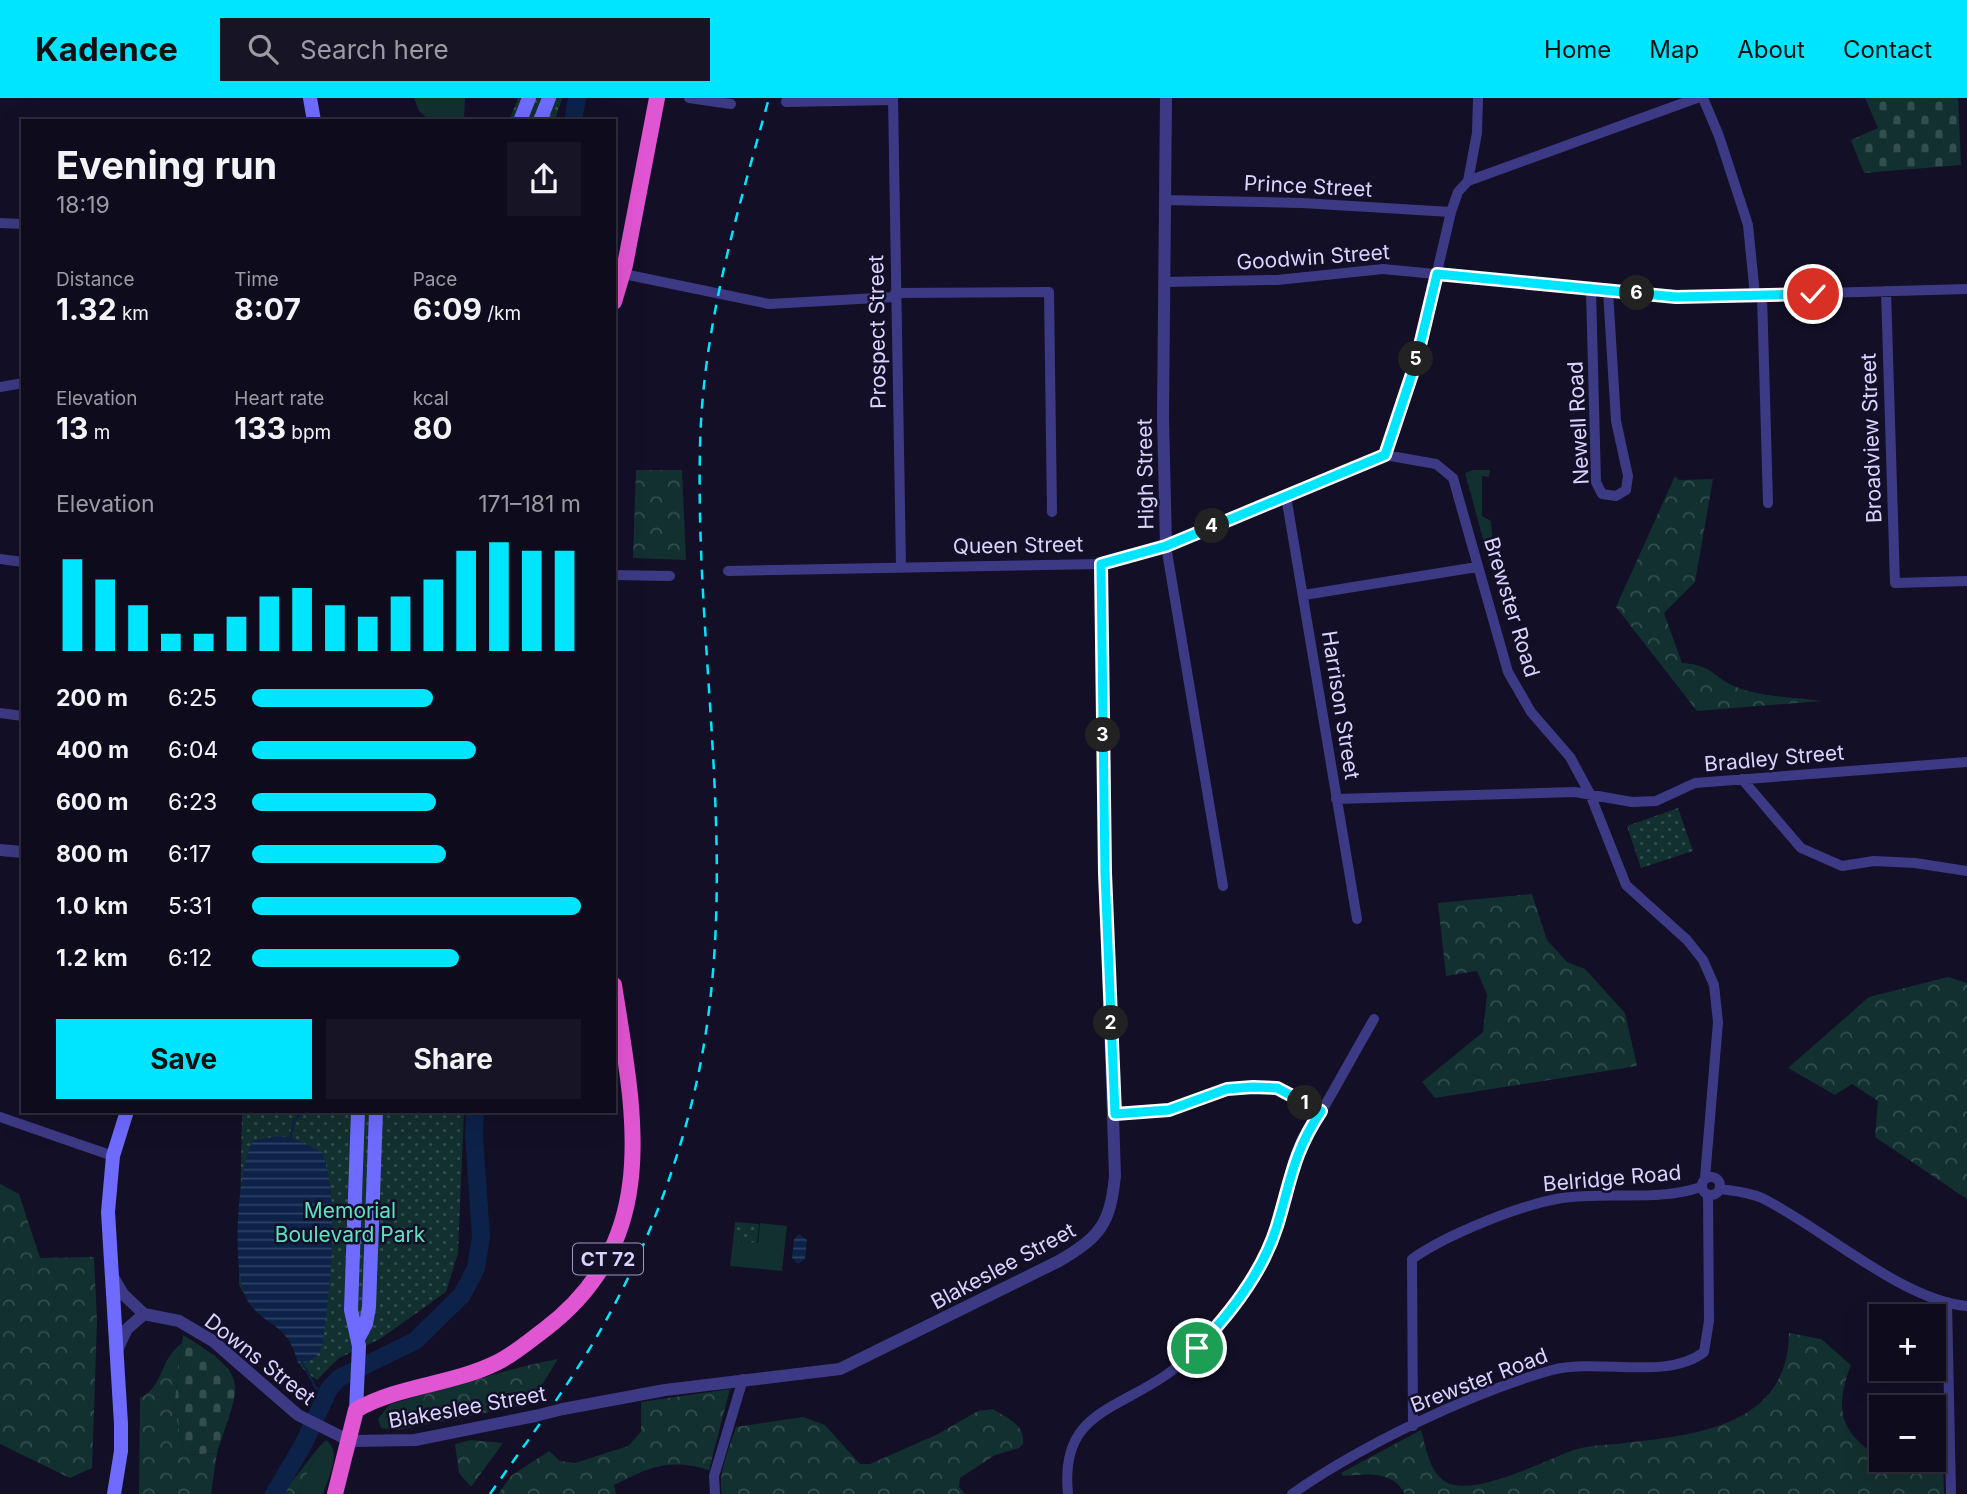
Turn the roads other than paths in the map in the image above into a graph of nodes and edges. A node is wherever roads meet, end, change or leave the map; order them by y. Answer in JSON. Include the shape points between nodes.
{"nodes":[{"id":1,"x":310,"y":98,"type":"edge"},
{"id":2,"x":529,"y":98,"type":"edge"},
{"id":3,"x":549,"y":98,"type":"edge"},
{"id":4,"x":657,"y":98,"type":"edge"},
{"id":5,"x":689,"y":98,"type":"edge"},
{"id":6,"x":1167,"y":98,"type":"edge"},
{"id":7,"x":1478,"y":98,"type":"edge"},
{"id":8,"x":1697,"y":98,"type":"edge"},
{"id":9,"x":1703,"y":98,"type":"edge"},
{"id":10,"x":893,"y":99,"type":"edge"},
{"id":11,"x":787,"y":100,"type":"edge"},
{"id":12,"x":731,"y":104,"type":"dead end"},
{"id":13,"x":314,"y":119,"type":"edge"},
{"id":14,"x":521,"y":119,"type":"edge"},
{"id":15,"x":541,"y":119,"type":"edge"},
{"id":16,"x":1468,"y":181,"type":"junction"},
{"id":17,"x":1165,"y":200,"type":"junction"},
{"id":18,"x":1451,"y":212,"type":"junction"},
{"id":19,"x":0,"y":223,"type":"edge"},
{"id":20,"x":21,"y":224,"type":"edge"},
{"id":21,"x":618,"y":273,"type":"edge"},
{"id":22,"x":1437,"y":274,"type":"junction"},
{"id":23,"x":1164,"y":282,"type":"junction"},
{"id":24,"x":1967,"y":289,"type":"edge"},
{"id":25,"x":1591,"y":290,"type":"junction"},
{"id":26,"x":1608,"y":291,"type":"junction"},
{"id":27,"x":1886,"y":291,"type":"junction"},
{"id":28,"x":895,"y":295,"type":"junction"},
{"id":29,"x":1758,"y":295,"type":"junction"},
{"id":30,"x":21,"y":383,"type":"edge"},
{"id":31,"x":0,"y":387,"type":"edge"},
{"id":32,"x":1385,"y":455,"type":"junction"},
{"id":33,"x":1286,"y":496,"type":"junction"},
{"id":34,"x":1768,"y":503,"type":"dead end"},
{"id":35,"x":1052,"y":512,"type":"dead end"},
{"id":36,"x":1166,"y":546,"type":"junction"},
{"id":37,"x":0,"y":559,"type":"edge"},
{"id":38,"x":21,"y":562,"type":"edge"},
{"id":39,"x":1101,"y":564,"type":"junction"},
{"id":40,"x":901,"y":566,"type":"junction"},
{"id":41,"x":1478,"y":567,"type":"junction"},
{"id":42,"x":728,"y":571,"type":"dead end"},
{"id":43,"x":616,"y":575,"type":"edge"},
{"id":44,"x":670,"y":576,"type":"dead end"},
{"id":45,"x":1967,"y":582,"type":"edge"},
{"id":46,"x":1304,"y":595,"type":"junction"},
{"id":47,"x":0,"y":713,"type":"edge"},
{"id":48,"x":21,"y":716,"type":"edge"},
{"id":49,"x":1967,"y":762,"type":"edge"},
{"id":50,"x":1742,"y":779,"type":"junction"},
{"id":51,"x":1590,"y":794,"type":"junction"},
{"id":52,"x":1336,"y":799,"type":"junction"},
{"id":53,"x":0,"y":850,"type":"edge"},
{"id":54,"x":21,"y":852,"type":"edge"},
{"id":55,"x":1967,"y":871,"type":"edge"},
{"id":56,"x":1223,"y":886,"type":"dead end"},
{"id":57,"x":1357,"y":919,"type":"dead end"},
{"id":58,"x":616,"y":1002,"type":"edge"},
{"id":59,"x":1374,"y":1019,"type":"dead end"},
{"id":60,"x":1321,"y":1111,"type":"junction"},
{"id":61,"x":126,"y":1113,"type":"edge"},
{"id":62,"x":358,"y":1113,"type":"edge"},
{"id":63,"x":376,"y":1113,"type":"edge"},
{"id":64,"x":1115,"y":1114,"type":"junction"},
{"id":65,"x":0,"y":1117,"type":"edge"},
{"id":66,"x":113,"y":1156,"type":"junction"},
{"id":67,"x":1705,"y":1187,"type":"junction"},
{"id":68,"x":1720,"y":1189,"type":"junction"},
{"id":69,"x":111,"y":1275,"type":"junction"},
{"id":70,"x":1947,"y":1302,"type":"junction"},
{"id":71,"x":1967,"y":1306,"type":"edge"},
{"id":72,"x":144,"y":1314,"type":"junction"},
{"id":73,"x":359,"y":1343,"type":"junction"},
{"id":74,"x":117,"y":1351,"type":"junction"},
{"id":75,"x":743,"y":1380,"type":"junction"},
{"id":76,"x":356,"y":1410,"type":"junction"},
{"id":77,"x":1413,"y":1426,"type":"junction"},
{"id":78,"x":350,"y":1441,"type":"junction"},
{"id":79,"x":114,"y":1494,"type":"edge"},
{"id":80,"x":335,"y":1494,"type":"edge"},
{"id":81,"x":715,"y":1494,"type":"edge"},
{"id":82,"x":1068,"y":1494,"type":"edge"},
{"id":83,"x":1292,"y":1494,"type":"edge"},
{"id":84,"x":1951,"y":1494,"type":"edge"}],
"edges":[{"from":1,"to":13,"type":"main road"},
{"from":2,"to":14,"type":"main road"},
{"from":3,"to":15,"type":"main road"},
{"from":4,"to":21,"type":"highway"},
{"from":5,"to":12,"type":"street"},
{"from":6,"to":17,"type":"street","name":"High Street"},
{"from":7,"to":16,"type":"street"},
{"from":8,"to":16,"type":"street"},
{"from":9,"to":29,"type":"street","via":[[1748,225]]},
{"from":10,"to":11,"type":"street"},
{"from":10,"to":28,"type":"street","name":"Prospect Street"},
{"from":16,"to":18,"type":"street"},
{"from":17,"to":18,"type":"street","name":"Prince Street"},
{"from":17,"to":23,"type":"street","name":"High Street"},
{"from":18,"to":22,"type":"street"},
{"from":19,"to":20,"type":"street"},
{"from":21,"to":28,"type":"street","via":[[769,304]]},
{"from":22,"to":23,"type":"street","name":"Goodwin Street","via":[[1383,269],[1277,280]]},
{"from":22,"to":25,"type":"street","name":"Goodwin Street"},
{"from":22,"to":32,"type":"street","via":[[1416,362]]},
{"from":23,"to":36,"type":"street","name":"High Street"},
{"from":24,"to":27,"type":"street","name":"Goodwin Street"},
{"from":25,"to":26,"type":"street","name":"Goodwin Street"},
{"from":25,"to":26,"type":"street","name":"Newell Road","via":[[1596,482],[1602,494],[1616,496],[1626,490],[1628,476],[1617,432]]},
{"from":26,"to":29,"type":"street","name":"Goodwin Street","via":[[1676,297]]},
{"from":27,"to":29,"type":"street","name":"Goodwin Street"},
{"from":27,"to":45,"type":"street","name":"Broadview Street","via":[[1895,583]]},
{"from":28,"to":35,"type":"street","via":[[1049,292]]},
{"from":28,"to":40,"type":"street","name":"Prospect Street"},
{"from":29,"to":34,"type":"street"},
{"from":30,"to":31,"type":"street"},
{"from":32,"to":33,"type":"street","name":"Queen Street"},
{"from":32,"to":41,"type":"street","name":"Brewster Road","via":[[1436,464],[1449,472],[1457,486]]},
{"from":33,"to":36,"type":"street","name":"Queen Street"},
{"from":33,"to":46,"type":"street","name":"Harrison Street"},
{"from":36,"to":39,"type":"street","name":"Queen Street"},
{"from":36,"to":56,"type":"street","name":"High Street"},
{"from":37,"to":38,"type":"street"},
{"from":39,"to":40,"type":"street","name":"Queen Street"},
{"from":39,"to":64,"type":"street","name":"Blakeslee Street","via":[[1105,873]]},
{"from":40,"to":42,"type":"street","name":"Queen Street"},
{"from":41,"to":46,"type":"street"},
{"from":41,"to":51,"type":"street","name":"Brewster Road","via":[[1508,672],[1531,712],[1570,757]]},
{"from":43,"to":44,"type":"street"},
{"from":46,"to":52,"type":"street","name":"Harrison Street"},
{"from":47,"to":48,"type":"street"},
{"from":49,"to":50,"type":"street","name":"Bradley Street"},
{"from":50,"to":51,"type":"street","name":"Bradley Street","via":[[1695,783],[1656,801],[1632,802]]},
{"from":50,"to":55,"type":"street","via":[[1801,848],[1842,866],[1874,861]]},
{"from":51,"to":52,"type":"street","name":"Bradley Street"},
{"from":51,"to":67,"type":"street","name":"Brewster Road","via":[[1626,885],[1687,940],[1714,985],[1718,1022]]},
{"from":52,"to":57,"type":"street","name":"Harrison Street"},
{"from":53,"to":54,"type":"street"},
{"from":58,"to":76,"type":"highway","number":"CT 72","via":[[634,1157],[625,1214],[604,1269],[562,1316],[496,1363],[380,1397]]},
{"from":59,"to":60,"type":"street"},
{"from":60,"to":64,"type":"street","via":[[1277,1088],[1253,1087],[1227,1089],[1169,1110]]},
{"from":60,"to":82,"type":"street","via":[[1303,1138],[1276,1228],[1259,1265],[1223,1322],[1168,1374],[1083,1425],[1071,1447]]},
{"from":61,"to":66,"type":"main road"},
{"from":62,"to":73,"type":"main road","via":[[351,1310]]},
{"from":63,"to":73,"type":"main road","via":[[369,1307]]},
{"from":64,"to":75,"type":"street","name":"Blakeslee Street","via":[[1112,1209],[1088,1244],[855,1363]]},
{"from":65,"to":66,"type":"street"},
{"from":66,"to":69,"type":"main road","via":[[107,1212]]},
{"from":67,"to":68,"type":"street","name":"Belridge Road","via":[[1714,1195]]},
{"from":67,"to":68,"type":"street","via":[[1717,1179]]},
{"from":67,"to":77,"type":"street","name":"Brewster Road","via":[[1709,1321],[1704,1352],[1672,1366],[1556,1369]]},
{"from":67,"to":77,"type":"street","name":"Belridge Road","via":[[1676,1195],[1562,1198],[1524,1207],[1428,1247],[1412,1259]]},
{"from":68,"to":70,"type":"street","via":[[1760,1198],[1902,1283]]},
{"from":69,"to":72,"type":"street"},
{"from":69,"to":74,"type":"main road"},
{"from":70,"to":71,"type":"street"},
{"from":70,"to":84,"type":"street"},
{"from":72,"to":74,"type":"street","via":[[127,1329]]},
{"from":72,"to":78,"type":"street","name":"Downs Street","via":[[179,1321],[213,1341],[298,1415]]},
{"from":73,"to":76,"type":"main road"},
{"from":74,"to":79,"type":"main road","via":[[121,1451]]},
{"from":75,"to":78,"type":"street","name":"Blakeslee Street","bridge":true,"via":[[632,1394],[415,1440]]},
{"from":75,"to":81,"type":"street","via":[[714,1476]]},
{"from":76,"to":78,"type":"highway"},
{"from":77,"to":83,"type":"street","name":"Brewster Road"},
{"from":78,"to":80,"type":"highway"}]}
